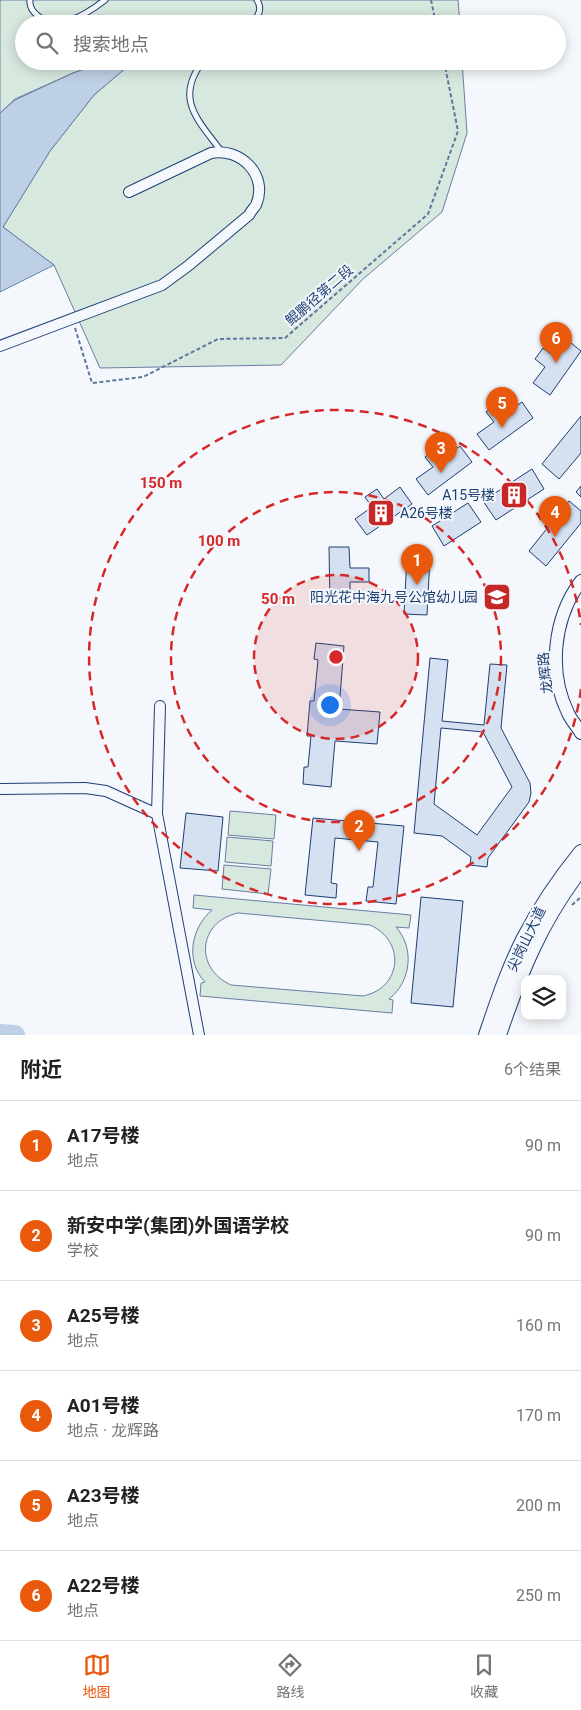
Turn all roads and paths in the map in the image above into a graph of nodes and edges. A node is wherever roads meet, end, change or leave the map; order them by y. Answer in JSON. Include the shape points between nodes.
{"nodes":[{"id":1,"x":30,"y":0,"type":"edge"},
{"id":2,"x":105,"y":0,"type":"edge"},
{"id":3,"x":257,"y":0,"type":"edge"},
{"id":4,"x":431,"y":0,"type":"edge"},
{"id":5,"x":36,"y":15,"type":"edge"},
{"id":6,"x":85,"y":15,"type":"edge"},
{"id":7,"x":259,"y":15,"type":"edge"},
{"id":8,"x":434,"y":15,"type":"edge"},
{"id":9,"x":196,"y":70,"type":"edge"},
{"id":10,"x":446,"y":70,"type":"edge"},
{"id":11,"x":221,"y":151,"type":"junction"},
{"id":12,"x":129,"y":192,"type":"dead end"},
{"id":13,"x":72,"y":319,"type":"junction"},
{"id":14,"x":0,"y":346,"type":"edge"},
{"id":15,"x":581,"y":581,"type":"edge"},
{"id":16,"x":160,"y":706,"type":"dead end"},
{"id":17,"x":581,"y":733,"type":"edge"},
{"id":18,"x":0,"y":789,"type":"edge"},
{"id":19,"x":158,"y":814,"type":"junction"},
{"id":20,"x":581,"y":852,"type":"edge"},
{"id":21,"x":581,"y":869,"type":"edge"},
{"id":22,"x":198,"y":1033,"type":"edge"},
{"id":23,"x":486,"y":1035,"type":"edge"},
{"id":24,"x":499,"y":1035,"type":"edge"}],
"edges":[{"from":1,"to":5,"type":"lane"},
{"from":2,"to":6,"type":"lane"},
{"from":3,"to":7,"type":"lane"},
{"from":4,"to":8,"type":"path"},
{"from":9,"to":11,"type":"lane","via":[[188,96],[195,116]]},
{"from":10,"to":13,"type":"path","name":"鲲鹏径第二段","via":[[458,132],[428,214],[285,338],[218,339],[143,377],[92,383]]},
{"from":11,"to":12,"type":"street"},
{"from":11,"to":13,"type":"street","via":[[242,159],[257,180],[256,204],[249,215],[162,284]]},
{"from":13,"to":14,"type":"street"},
{"from":15,"to":17,"type":"street","name":"龙辉路","via":[[561,621],[556,659],[562,697]]},
{"from":16,"to":19,"type":"street"},
{"from":18,"to":19,"type":"street","via":[[85,788],[106,791]]},
{"from":19,"to":22,"type":"street"},
{"from":20,"to":23,"type":"main road","name":"尖岗山大道","via":[[545,900],[523,940]]},
{"from":21,"to":24,"type":"main road","name":"尖岗山大道","via":[[533,945]]}]}
